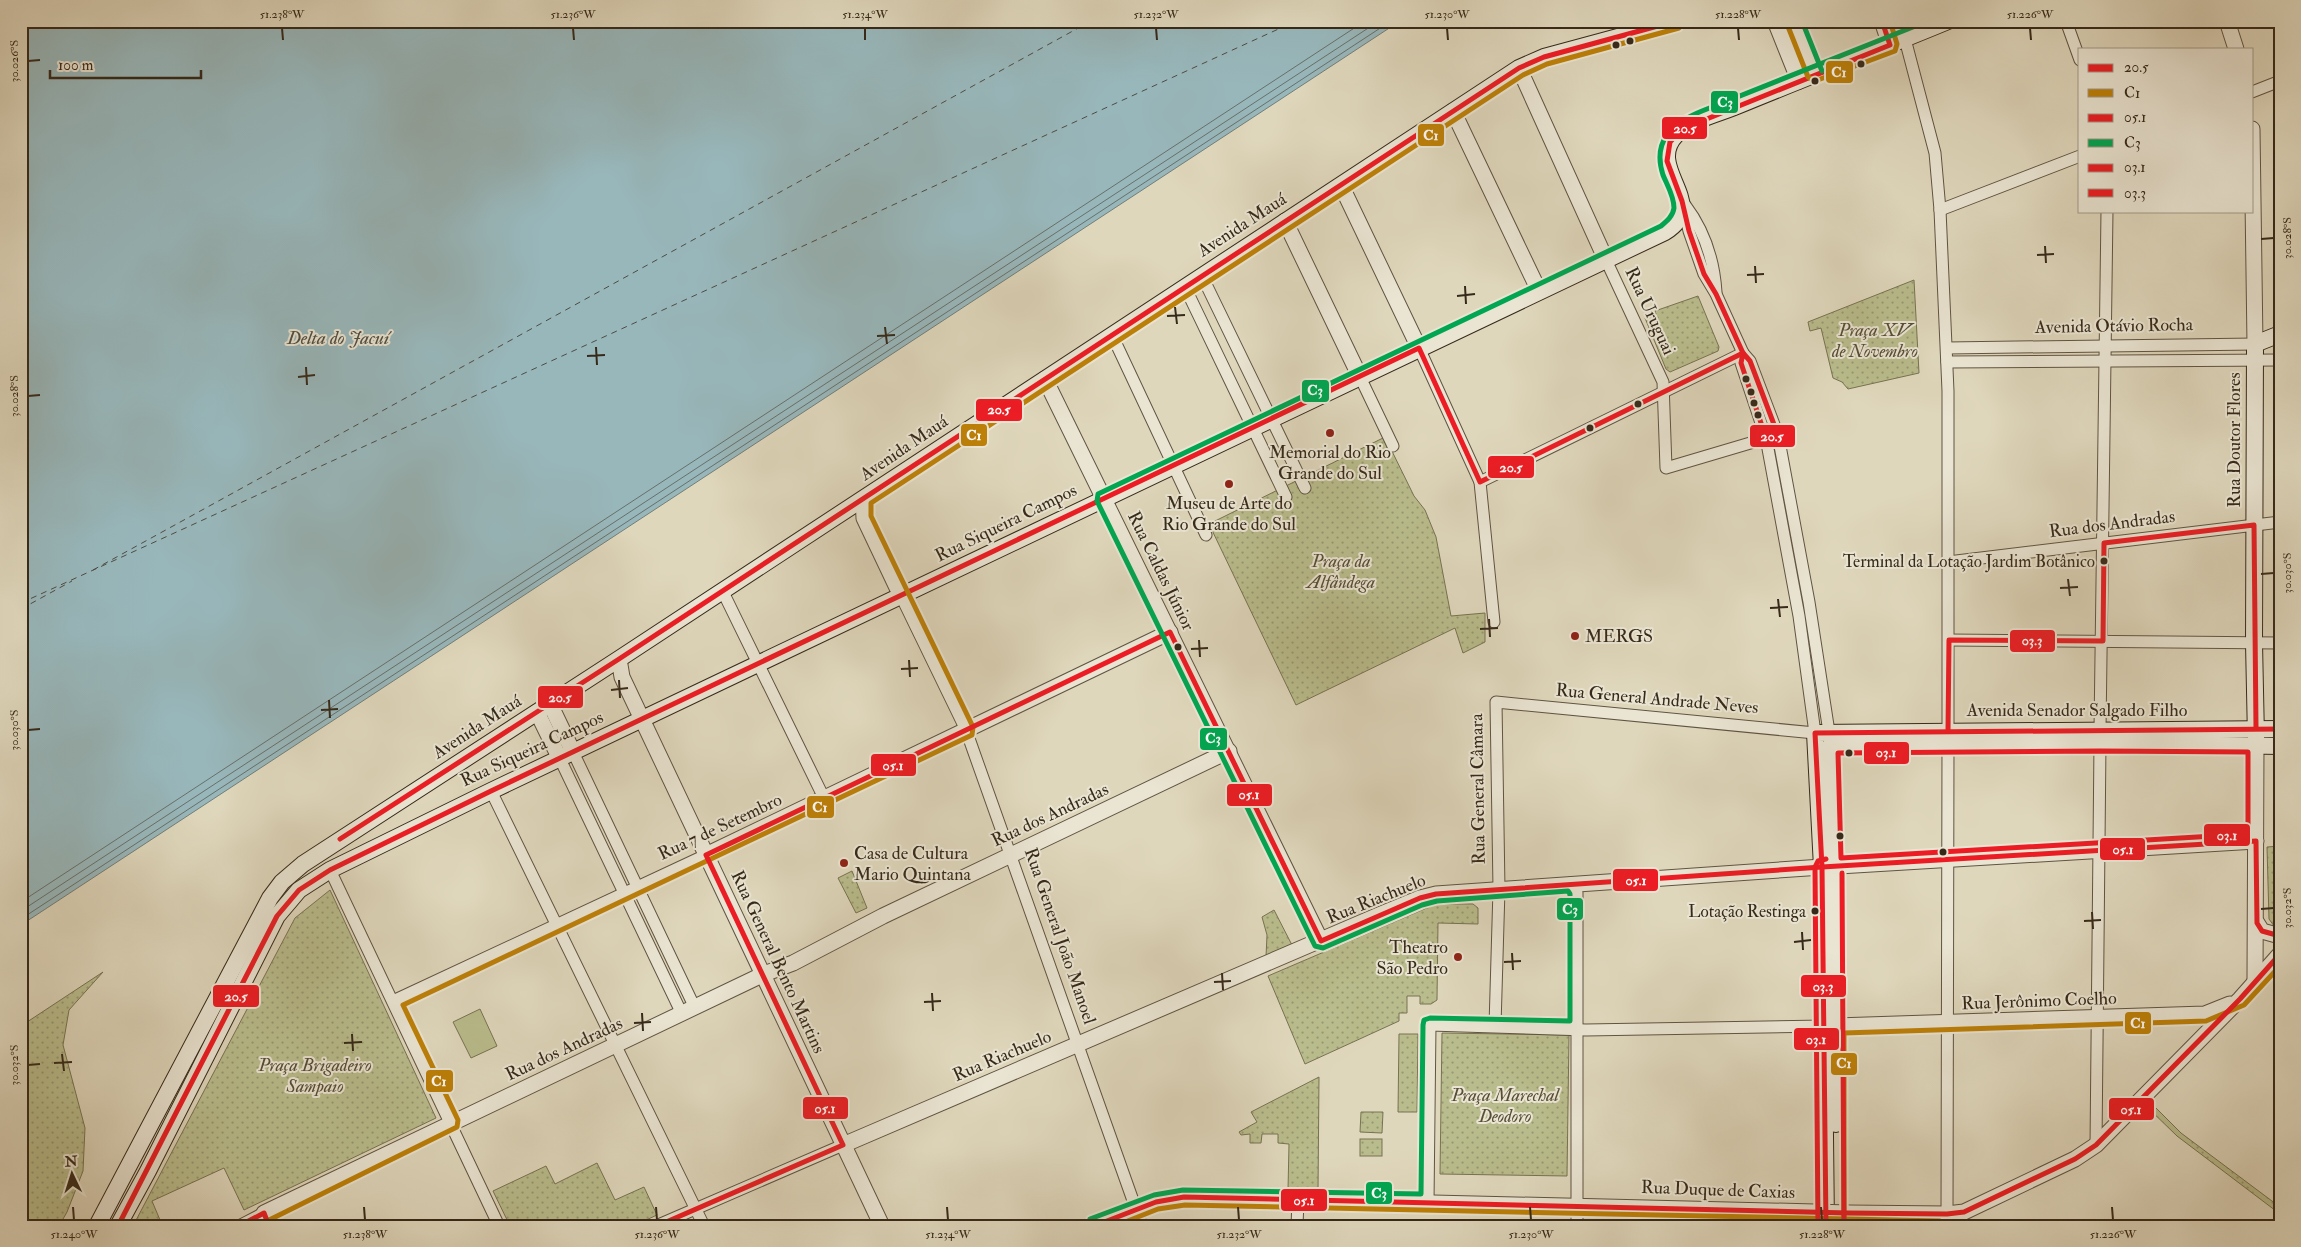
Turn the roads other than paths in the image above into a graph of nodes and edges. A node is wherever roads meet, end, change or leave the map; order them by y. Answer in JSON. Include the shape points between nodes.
{"nodes":[{"id":1,"x":1676,"y":21,"type":"edge"},
{"id":2,"x":1775,"y":21,"type":"edge"},
{"id":3,"x":1794,"y":21,"type":"edge"},
{"id":4,"x":1882,"y":21,"type":"edge"},
{"id":5,"x":1900,"y":21,"type":"edge"},
{"id":6,"x":1948,"y":21,"type":"edge"},
{"id":7,"x":2066,"y":21,"type":"edge"},
{"id":8,"x":2227,"y":21,"type":"edge"},
{"id":9,"x":1898,"y":42,"type":"junction"},
{"id":10,"x":2236,"y":48,"type":"edge"},
{"id":11,"x":2078,"y":54,"type":"edge"},
{"id":12,"x":1519,"y":68,"type":"junction"},
{"id":13,"x":1816,"y":74,"type":"junction"},
{"id":14,"x":1799,"y":80,"type":"junction"},
{"id":15,"x":2280,"y":81,"type":"edge"},
{"id":16,"x":2254,"y":91,"type":"edge"},
{"id":17,"x":1454,"y":111,"type":"junction"},
{"id":18,"x":2078,"y":157,"type":"edge"},
{"id":19,"x":1341,"y":184,"type":"junction"},
{"id":20,"x":1682,"y":201,"type":"junction"},
{"id":21,"x":1940,"y":210,"type":"junction"},
{"id":22,"x":2107,"y":212,"type":"edge"},
{"id":23,"x":2253,"y":212,"type":"edge"},
{"id":24,"x":1285,"y":221,"type":"junction"},
{"id":25,"x":1606,"y":260,"type":"junction"},
{"id":26,"x":1202,"y":276,"type":"junction"},
{"id":27,"x":1185,"y":287,"type":"junction"},
{"id":28,"x":1539,"y":291,"type":"junction"},
{"id":29,"x":2280,"y":334,"type":"edge"},
{"id":30,"x":1112,"y":335,"type":"junction"},
{"id":31,"x":2105,"y":346,"type":"junction"},
{"id":32,"x":1419,"y":348,"type":"junction"},
{"id":33,"x":1947,"y":348,"type":"junction"},
{"id":34,"x":2255,"y":352,"type":"junction"},
{"id":35,"x":1743,"y":353,"type":"junction"},
{"id":36,"x":2105,"y":360,"type":"junction"},
{"id":37,"x":2280,"y":360,"type":"edge"},
{"id":38,"x":1947,"y":362,"type":"junction"},
{"id":39,"x":1360,"y":377,"type":"junction"},
{"id":40,"x":1045,"y":379,"type":"junction"},
{"id":41,"x":1662,"y":394,"type":"junction"},
{"id":42,"x":1272,"y":419,"type":"junction"},
{"id":43,"x":1253,"y":428,"type":"junction"},
{"id":44,"x":1772,"y":437,"type":"junction"},
{"id":45,"x":1283,"y":444,"type":"junction"},
{"id":46,"x":1393,"y":446,"type":"dead end"},
{"id":47,"x":1264,"y":453,"type":"junction"},
{"id":48,"x":1173,"y":466,"type":"junction"},
{"id":49,"x":1294,"y":466,"type":"junction"},
{"id":50,"x":1275,"y":474,"type":"junction"},
{"id":51,"x":1480,"y":482,"type":"junction"},
{"id":52,"x":1305,"y":488,"type":"dead end"},
{"id":53,"x":1286,"y":497,"type":"dead end"},
{"id":54,"x":1104,"y":498,"type":"junction"},
{"id":55,"x":863,"y":499,"type":"junction"},
{"id":56,"x":2280,"y":522,"type":"edge"},
{"id":57,"x":2254,"y":526,"type":"junction"},
{"id":58,"x":1206,"y":535,"type":"dead end"},
{"id":59,"x":2104,"y":543,"type":"junction"},
{"id":60,"x":1800,"y":552,"type":"junction"},
{"id":61,"x":1788,"y":553,"type":"junction"},
{"id":62,"x":1948,"y":562,"type":"junction"},
{"id":63,"x":722,"y":590,"type":"junction"},
{"id":64,"x":901,"y":596,"type":"junction"},
{"id":65,"x":1811,"y":614,"type":"junction"},
{"id":66,"x":1799,"y":616,"type":"junction"},
{"id":67,"x":1494,"y":622,"type":"dead end"},
{"id":68,"x":1170,"y":632,"type":"junction"},
{"id":69,"x":1948,"y":640,"type":"junction"},
{"id":70,"x":2103,"y":641,"type":"junction"},
{"id":71,"x":2254,"y":643,"type":"junction"},
{"id":72,"x":2280,"y":643,"type":"edge"},
{"id":73,"x":619,"y":659,"type":"junction"},
{"id":74,"x":759,"y":664,"type":"junction"},
{"id":75,"x":1496,"y":702,"type":"joint"},
{"id":76,"x":544,"y":708,"type":"junction"},
{"id":77,"x":643,"y":719,"type":"junction"},
{"id":78,"x":2256,"y":728,"type":"junction"},
{"id":79,"x":2280,"y":729,"type":"edge"},
{"id":80,"x":966,"y":730,"type":"junction"},
{"id":81,"x":2100,"y":736,"type":"junction"},
{"id":82,"x":1825,"y":737,"type":"junction"},
{"id":83,"x":1948,"y":738,"type":"junction"},
{"id":84,"x":2256,"y":746,"type":"junction"},
{"id":85,"x":2280,"y":746,"type":"edge"},
{"id":86,"x":1229,"y":751,"type":"junction"},
{"id":87,"x":566,"y":755,"type":"junction"},
{"id":88,"x":490,"y":791,"type":"junction"},
{"id":89,"x":824,"y":798,"type":"junction"},
{"id":90,"x":597,"y":800,"type":"junction"},
{"id":91,"x":583,"y":807,"type":"junction"},
{"id":92,"x":610,"y":829,"type":"junction"},
{"id":93,"x":597,"y":835,"type":"junction"},
{"id":94,"x":2256,"y":841,"type":"junction"},
{"id":95,"x":2100,"y":849,"type":"junction"},
{"id":96,"x":1012,"y":854,"type":"junction"},
{"id":97,"x":706,"y":855,"type":"junction"},
{"id":98,"x":1947,"y":860,"type":"junction"},
{"id":99,"x":1828,"y":866,"type":"junction"},
{"id":100,"x":330,"y":870,"type":"junction"},
{"id":101,"x":1570,"y":883,"type":"junction"},
{"id":102,"x":638,"y":886,"type":"junction"},
{"id":103,"x":1498,"y":889,"type":"junction"},
{"id":104,"x":624,"y":892,"type":"junction"},
{"id":105,"x":2257,"y":923,"type":"junction"},
{"id":106,"x":556,"y":925,"type":"junction"},
{"id":107,"x":2280,"y":936,"type":"edge"},
{"id":108,"x":1321,"y":941,"type":"junction"},
{"id":109,"x":665,"y":946,"type":"junction"},
{"id":110,"x":652,"y":953,"type":"junction"},
{"id":111,"x":2279,"y":955,"type":"edge"},
{"id":112,"x":764,"y":974,"type":"junction"},
{"id":113,"x":2256,"y":980,"type":"junction"},
{"id":114,"x":2240,"y":999,"type":"junction"},
{"id":115,"x":393,"y":1001,"type":"junction"},
{"id":116,"x":688,"y":1011,"type":"junction"},
{"id":117,"x":2096,"y":1017,"type":"junction"},
{"id":118,"x":1948,"y":1023,"type":"junction"},
{"id":119,"x":1495,"y":1026,"type":"junction"},
{"id":120,"x":1830,"y":1026,"type":"junction"},
{"id":121,"x":1578,"y":1029,"type":"junction"},
{"id":122,"x":1077,"y":1044,"type":"junction"},
{"id":123,"x":615,"y":1046,"type":"junction"},
{"id":124,"x":451,"y":1123,"type":"junction"},
{"id":125,"x":843,"y":1145,"type":"junction"},
{"id":126,"x":2096,"y":1145,"type":"junction"},
{"id":127,"x":1298,"y":1200,"type":"junction"},
{"id":128,"x":1428,"y":1202,"type":"junction"},
{"id":129,"x":1578,"y":1206,"type":"junction"},
{"id":130,"x":696,"y":1208,"type":"junction"},
{"id":131,"x":1136,"y":1209,"type":"junction"},
{"id":132,"x":267,"y":1220,"type":"edge"},
{"id":133,"x":1947,"y":1220,"type":"edge"},
{"id":134,"x":96,"y":1226,"type":"edge"},
{"id":135,"x":118,"y":1226,"type":"edge"},
{"id":136,"x":239,"y":1226,"type":"edge"},
{"id":137,"x":499,"y":1226,"type":"edge"},
{"id":138,"x":656,"y":1226,"type":"edge"},
{"id":139,"x":704,"y":1226,"type":"edge"},
{"id":140,"x":882,"y":1226,"type":"edge"},
{"id":141,"x":1093,"y":1226,"type":"edge"},
{"id":142,"x":1142,"y":1226,"type":"edge"},
{"id":143,"x":1297,"y":1226,"type":"edge"},
{"id":144,"x":1577,"y":1226,"type":"edge"},
{"id":145,"x":1826,"y":1226,"type":"edge"},
{"id":146,"x":1837,"y":1226,"type":"edge"}],
"edges":[{"from":1,"to":12,"type":"main road","name":"Avenida Mauá","via":[[1544,57]]},
{"from":2,"to":14,"type":"street"},
{"from":3,"to":13,"type":"street"},
{"from":4,"to":9,"type":"street"},
{"from":5,"to":9,"type":"street"},
{"from":6,"to":9,"type":"main road"},
{"from":7,"to":11,"type":"street"},
{"from":8,"to":10,"type":"street"},
{"from":9,"to":13,"type":"main road"},
{"from":9,"to":21,"type":"street","via":[[1935,153]]},
{"from":12,"to":17,"type":"main road","name":"Avenida Mauá"},
{"from":12,"to":25,"type":"street","name":"Rua Uruguai"},
{"from":13,"to":14,"type":"main road"},
{"from":14,"to":20,"type":"main road","via":[[1682,129],[1670,142],[1667,161]]},
{"from":15,"to":16,"type":"street"},
{"from":17,"to":19,"type":"main road","name":"Avenida Mauá"},
{"from":17,"to":28,"type":"street"},
{"from":18,"to":21,"type":"street"},
{"from":19,"to":24,"type":"main road","name":"Avenida Mauá"},
{"from":19,"to":32,"type":"street"},
{"from":20,"to":25,"type":"main road","name":"Rua Siqueira Campos","via":[[1682,215],[1673,228]]},
{"from":20,"to":35,"type":"street","via":[[1704,274]]},
{"from":21,"to":33,"type":"street"},
{"from":22,"to":31,"type":"street"},
{"from":23,"to":34,"type":"street","name":"Rua Doutor Flores"},
{"from":24,"to":26,"type":"main road","name":"Avenida Mauá"},
{"from":24,"to":39,"type":"street"},
{"from":25,"to":28,"type":"main road","name":"Rua Siqueira Campos"},
{"from":25,"to":41,"type":"street","name":"Rua Uruguai","via":[[1663,382]]},
{"from":26,"to":27,"type":"main road","name":"Avenida Mauá"},
{"from":26,"to":42,"type":"street"},
{"from":27,"to":30,"type":"main road","name":"Avenida Mauá"},
{"from":27,"to":43,"type":"street"},
{"from":28,"to":32,"type":"main road","name":"Rua Siqueira Campos"},
{"from":29,"to":34,"type":"main road","name":"Avenida Otávio Rocha"},
{"from":30,"to":40,"type":"main road","name":"Avenida Mauá"},
{"from":30,"to":48,"type":"street"},
{"from":31,"to":33,"type":"street","name":"Avenida Otávio Rocha"},
{"from":31,"to":34,"type":"street","name":"Avenida Otávio Rocha"},
{"from":31,"to":36,"type":"street"},
{"from":32,"to":39,"type":"main road","name":"Rua Siqueira Campos"},
{"from":32,"to":51,"type":"street"},
{"from":33,"to":38,"type":"street"},
{"from":34,"to":36,"type":"street","name":"Avenida Otávio Rocha"},
{"from":34,"to":37,"type":"street"},
{"from":34,"to":57,"type":"main road","name":"Rua Doutor Flores"},
{"from":35,"to":41,"type":"street"},
{"from":35,"to":44,"type":"street","via":[[1741,363]]},
{"from":36,"to":38,"type":"street","name":"Avenida Otávio Rocha"},
{"from":36,"to":59,"type":"street"},
{"from":38,"to":62,"type":"street"},
{"from":39,"to":42,"type":"main road","name":"Rua Siqueira Campos"},
{"from":39,"to":46,"type":"street"},
{"from":40,"to":54,"type":"street","name":"Rua Caldas Júnior"},
{"from":40,"to":55,"type":"main road","name":"Avenida Mauá"},
{"from":41,"to":44,"type":"street","name":"Rua Uruguai","via":[[1666,468]]},
{"from":41,"to":51,"type":"street"},
{"from":42,"to":43,"type":"main road","name":"Rua Siqueira Campos"},
{"from":42,"to":45,"type":"street"},
{"from":43,"to":47,"type":"street"},
{"from":43,"to":48,"type":"main road","name":"Rua Siqueira Campos"},
{"from":44,"to":60,"type":"street"},
{"from":44,"to":61,"type":"street"},
{"from":45,"to":47,"type":"street"},
{"from":45,"to":49,"type":"street"},
{"from":47,"to":50,"type":"street"},
{"from":48,"to":54,"type":"main road","name":"Rua Siqueira Campos"},
{"from":48,"to":58,"type":"street"},
{"from":49,"to":50,"type":"street"},
{"from":49,"to":52,"type":"street"},
{"from":50,"to":53,"type":"street"},
{"from":51,"to":67,"type":"street"},
{"from":54,"to":64,"type":"main road","name":"Rua Siqueira Campos"},
{"from":54,"to":68,"type":"street","name":"Rua Caldas Júnior"},
{"from":55,"to":63,"type":"main road","name":"Avenida Mauá"},
{"from":55,"to":64,"type":"street","name":"Rua General João Manoel","via":[[864,518]]},
{"from":56,"to":57,"type":"street","name":"Rua dos Andradas"},
{"from":57,"to":59,"type":"street","name":"Rua dos Andradas"},
{"from":57,"to":71,"type":"main road","name":"Rua Doutor Flores"},
{"from":59,"to":62,"type":"street","name":"Rua dos Andradas"},
{"from":59,"to":70,"type":"street"},
{"from":60,"to":61,"type":"street"},
{"from":60,"to":65,"type":"street"},
{"from":61,"to":66,"type":"street"},
{"from":62,"to":69,"type":"street"},
{"from":63,"to":73,"type":"main road","name":"Avenida Mauá"},
{"from":63,"to":74,"type":"street"},
{"from":64,"to":74,"type":"main road","name":"Rua Siqueira Campos"},
{"from":64,"to":80,"type":"street","name":"Rua General João Manoel"},
{"from":65,"to":66,"type":"street"},
{"from":65,"to":82,"type":"street"},
{"from":66,"to":82,"type":"street"},
{"from":68,"to":80,"type":"street","name":"Rua 7 de Setembro"},
{"from":68,"to":86,"type":"street","name":"Rua Caldas Júnior"},
{"from":69,"to":70,"type":"street"},
{"from":69,"to":83,"type":"street"},
{"from":70,"to":71,"type":"street"},
{"from":70,"to":81,"type":"street"},
{"from":71,"to":72,"type":"street"},
{"from":71,"to":78,"type":"main road","name":"Rua Doutor Flores"},
{"from":73,"to":76,"type":"main road","name":"Avenida Mauá"},
{"from":73,"to":77,"type":"street","name":"Rua General Bento Martins","via":[[622,676]]},
{"from":74,"to":77,"type":"main road","name":"Rua Siqueira Campos"},
{"from":74,"to":89,"type":"street"},
{"from":75,"to":82,"type":"street","name":"Rua General Andrade Neves"},
{"from":75,"to":103,"type":"street","name":"Rua General Câmara"},
{"from":76,"to":87,"type":"street"},
{"from":76,"to":134,"type":"main road","name":"Avenida Mauá","via":[[322,850],[282,882],[270,898]]},
{"from":77,"to":87,"type":"main road","name":"Rua Siqueira Campos"},
{"from":77,"to":97,"type":"street","name":"Rua General Bento Martins"},
{"from":78,"to":79,"type":"main road","name":"Avenida Senador Salgado Filho"},
{"from":78,"to":81,"type":"main road","name":"Avenida Senador Salgado Filho"},
{"from":78,"to":84,"type":"main road","name":"Rua Doutor Flores"},
{"from":80,"to":89,"type":"street","name":"Rua 7 de Setembro"},
{"from":80,"to":96,"type":"street","name":"Rua General João Manoel"},
{"from":81,"to":83,"type":"main road","name":"Avenida Senador Salgado Filho"},
{"from":81,"to":84,"type":"main road","name":"Avenida Senador Salgado Filho"},
{"from":81,"to":95,"type":"street"},
{"from":82,"to":83,"type":"main road","name":"Avenida Senador Salgado Filho"},
{"from":82,"to":99,"type":"main road"},
{"from":83,"to":98,"type":"street"},
{"from":84,"to":85,"type":"main road","name":"Avenida Senador Salgado Filho"},
{"from":84,"to":94,"type":"street","name":"Rua Doutor Flores"},
{"from":86,"to":96,"type":"street","name":"Rua dos Andradas"},
{"from":86,"to":108,"type":"street","name":"Rua Caldas Júnior"},
{"from":87,"to":88,"type":"main road","name":"Rua Siqueira Campos"},
{"from":87,"to":90,"type":"street"},
{"from":87,"to":91,"type":"street"},
{"from":88,"to":100,"type":"main road","name":"Rua Siqueira Campos"},
{"from":88,"to":106,"type":"street"},
{"from":89,"to":97,"type":"street","name":"Rua 7 de Setembro"},
{"from":90,"to":91,"type":"street"},
{"from":90,"to":92,"type":"street"},
{"from":91,"to":93,"type":"street"},
{"from":92,"to":93,"type":"street"},
{"from":92,"to":102,"type":"street"},
{"from":93,"to":104,"type":"street"},
{"from":94,"to":95,"type":"street","name":"Rua Riachuelo"},
{"from":94,"to":105,"type":"street","name":"Rua Doutor Flores"},
{"from":95,"to":98,"type":"street","name":"Rua Riachuelo"},
{"from":95,"to":117,"type":"street"},
{"from":96,"to":112,"type":"street","name":"Rua dos Andradas","via":[[793,963]]},
{"from":96,"to":122,"type":"street","name":"Rua General João Manoel"},
{"from":97,"to":102,"type":"street","name":"Rua 7 de Setembro"},
{"from":97,"to":112,"type":"street","name":"Rua General Bento Martins"},
{"from":98,"to":99,"type":"street","name":"Rua Riachuelo"},
{"from":98,"to":118,"type":"street"},
{"from":99,"to":101,"type":"street","name":"Rua Riachuelo"},
{"from":99,"to":120,"type":"main road"},
{"from":100,"to":115,"type":"street"},
{"from":100,"to":135,"type":"main road","name":"Rua Siqueira Campos","via":[[299,890],[277,916]]},
{"from":101,"to":103,"type":"street","name":"Rua Riachuelo"},
{"from":101,"to":121,"type":"street","via":[[1577,893]]},
{"from":102,"to":104,"type":"street","name":"Rua 7 de Setembro"},
{"from":102,"to":109,"type":"street"},
{"from":103,"to":108,"type":"street","name":"Rua Riachuelo","via":[[1420,898]]},
{"from":103,"to":119,"type":"street","name":"Rua General Câmara"},
{"from":104,"to":106,"type":"street","name":"Rua 7 de Setembro"},
{"from":104,"to":110,"type":"street"},
{"from":105,"to":107,"type":"street","via":[[2262,932]]},
{"from":105,"to":113,"type":"street","name":"Rua Doutor Flores"},
{"from":106,"to":115,"type":"street","name":"Rua 7 de Setembro"},
{"from":106,"to":123,"type":"street"},
{"from":108,"to":122,"type":"street","name":"Rua Riachuelo"},
{"from":109,"to":110,"type":"street"},
{"from":109,"to":116,"type":"street"},
{"from":110,"to":116,"type":"street"},
{"from":111,"to":113,"type":"street","name":"Rua Duque de Caxias"},
{"from":112,"to":116,"type":"street","name":"Rua dos Andradas"},
{"from":112,"to":125,"type":"street","name":"Rua General Bento Martins"},
{"from":113,"to":114,"type":"street","name":"Rua Duque de Caxias"},
{"from":114,"to":117,"type":"street","name":"Rua Jerônimo Coelho","via":[[2205,1014]]},
{"from":114,"to":126,"type":"street","name":"Rua Duque de Caxias"},
{"from":115,"to":124,"type":"street"},
{"from":116,"to":123,"type":"street","name":"Rua dos Andradas"},
{"from":117,"to":118,"type":"street","name":"Rua Jerônimo Coelho"},
{"from":117,"to":126,"type":"street"},
{"from":118,"to":120,"type":"street","name":"Rua Jerônimo Coelho"},
{"from":118,"to":133,"type":"street"},
{"from":119,"to":121,"type":"street"},
{"from":119,"to":128,"type":"street","via":[[1430,1026]]},
{"from":120,"to":121,"type":"street","name":"Rua Jerônimo Coelho"},
{"from":120,"to":145,"type":"main road"},
{"from":120,"to":146,"type":"main road"},
{"from":121,"to":129,"type":"street"},
{"from":122,"to":125,"type":"street","name":"Rua Riachuelo"},
{"from":122,"to":131,"type":"street","name":"Rua General João Manoel"},
{"from":123,"to":124,"type":"street","name":"Rua dos Andradas"},
{"from":123,"to":130,"type":"street"},
{"from":124,"to":132,"type":"street","name":"Rua dos Andradas"},
{"from":124,"to":137,"type":"street"},
{"from":125,"to":130,"type":"street","name":"Rua Riachuelo"},
{"from":125,"to":140,"type":"street","name":"Rua General Bento Martins"},
{"from":126,"to":133,"type":"street","name":"Rua Duque de Caxias","via":[[2075,1159]]},
{"from":127,"to":128,"type":"street","name":"Rua Duque de Caxias"},
{"from":127,"to":131,"type":"street","name":"Rua Duque de Caxias","via":[[1184,1197]]},
{"from":127,"to":143,"type":"street"},
{"from":128,"to":129,"type":"street","name":"Rua Duque de Caxias"},
{"from":129,"to":133,"type":"street","name":"Rua Duque de Caxias","bridge":true,"via":[[1848,1213]]},
{"from":129,"to":144,"type":"street"},
{"from":130,"to":138,"type":"street","name":"Rua Riachuelo"},
{"from":130,"to":139,"type":"street"},
{"from":131,"to":141,"type":"street","name":"Rua Duque de Caxias"},
{"from":131,"to":142,"type":"street","name":"Rua General João Manoel"},
{"from":132,"to":136,"type":"street","name":"Rua dos Andradas"}]}
